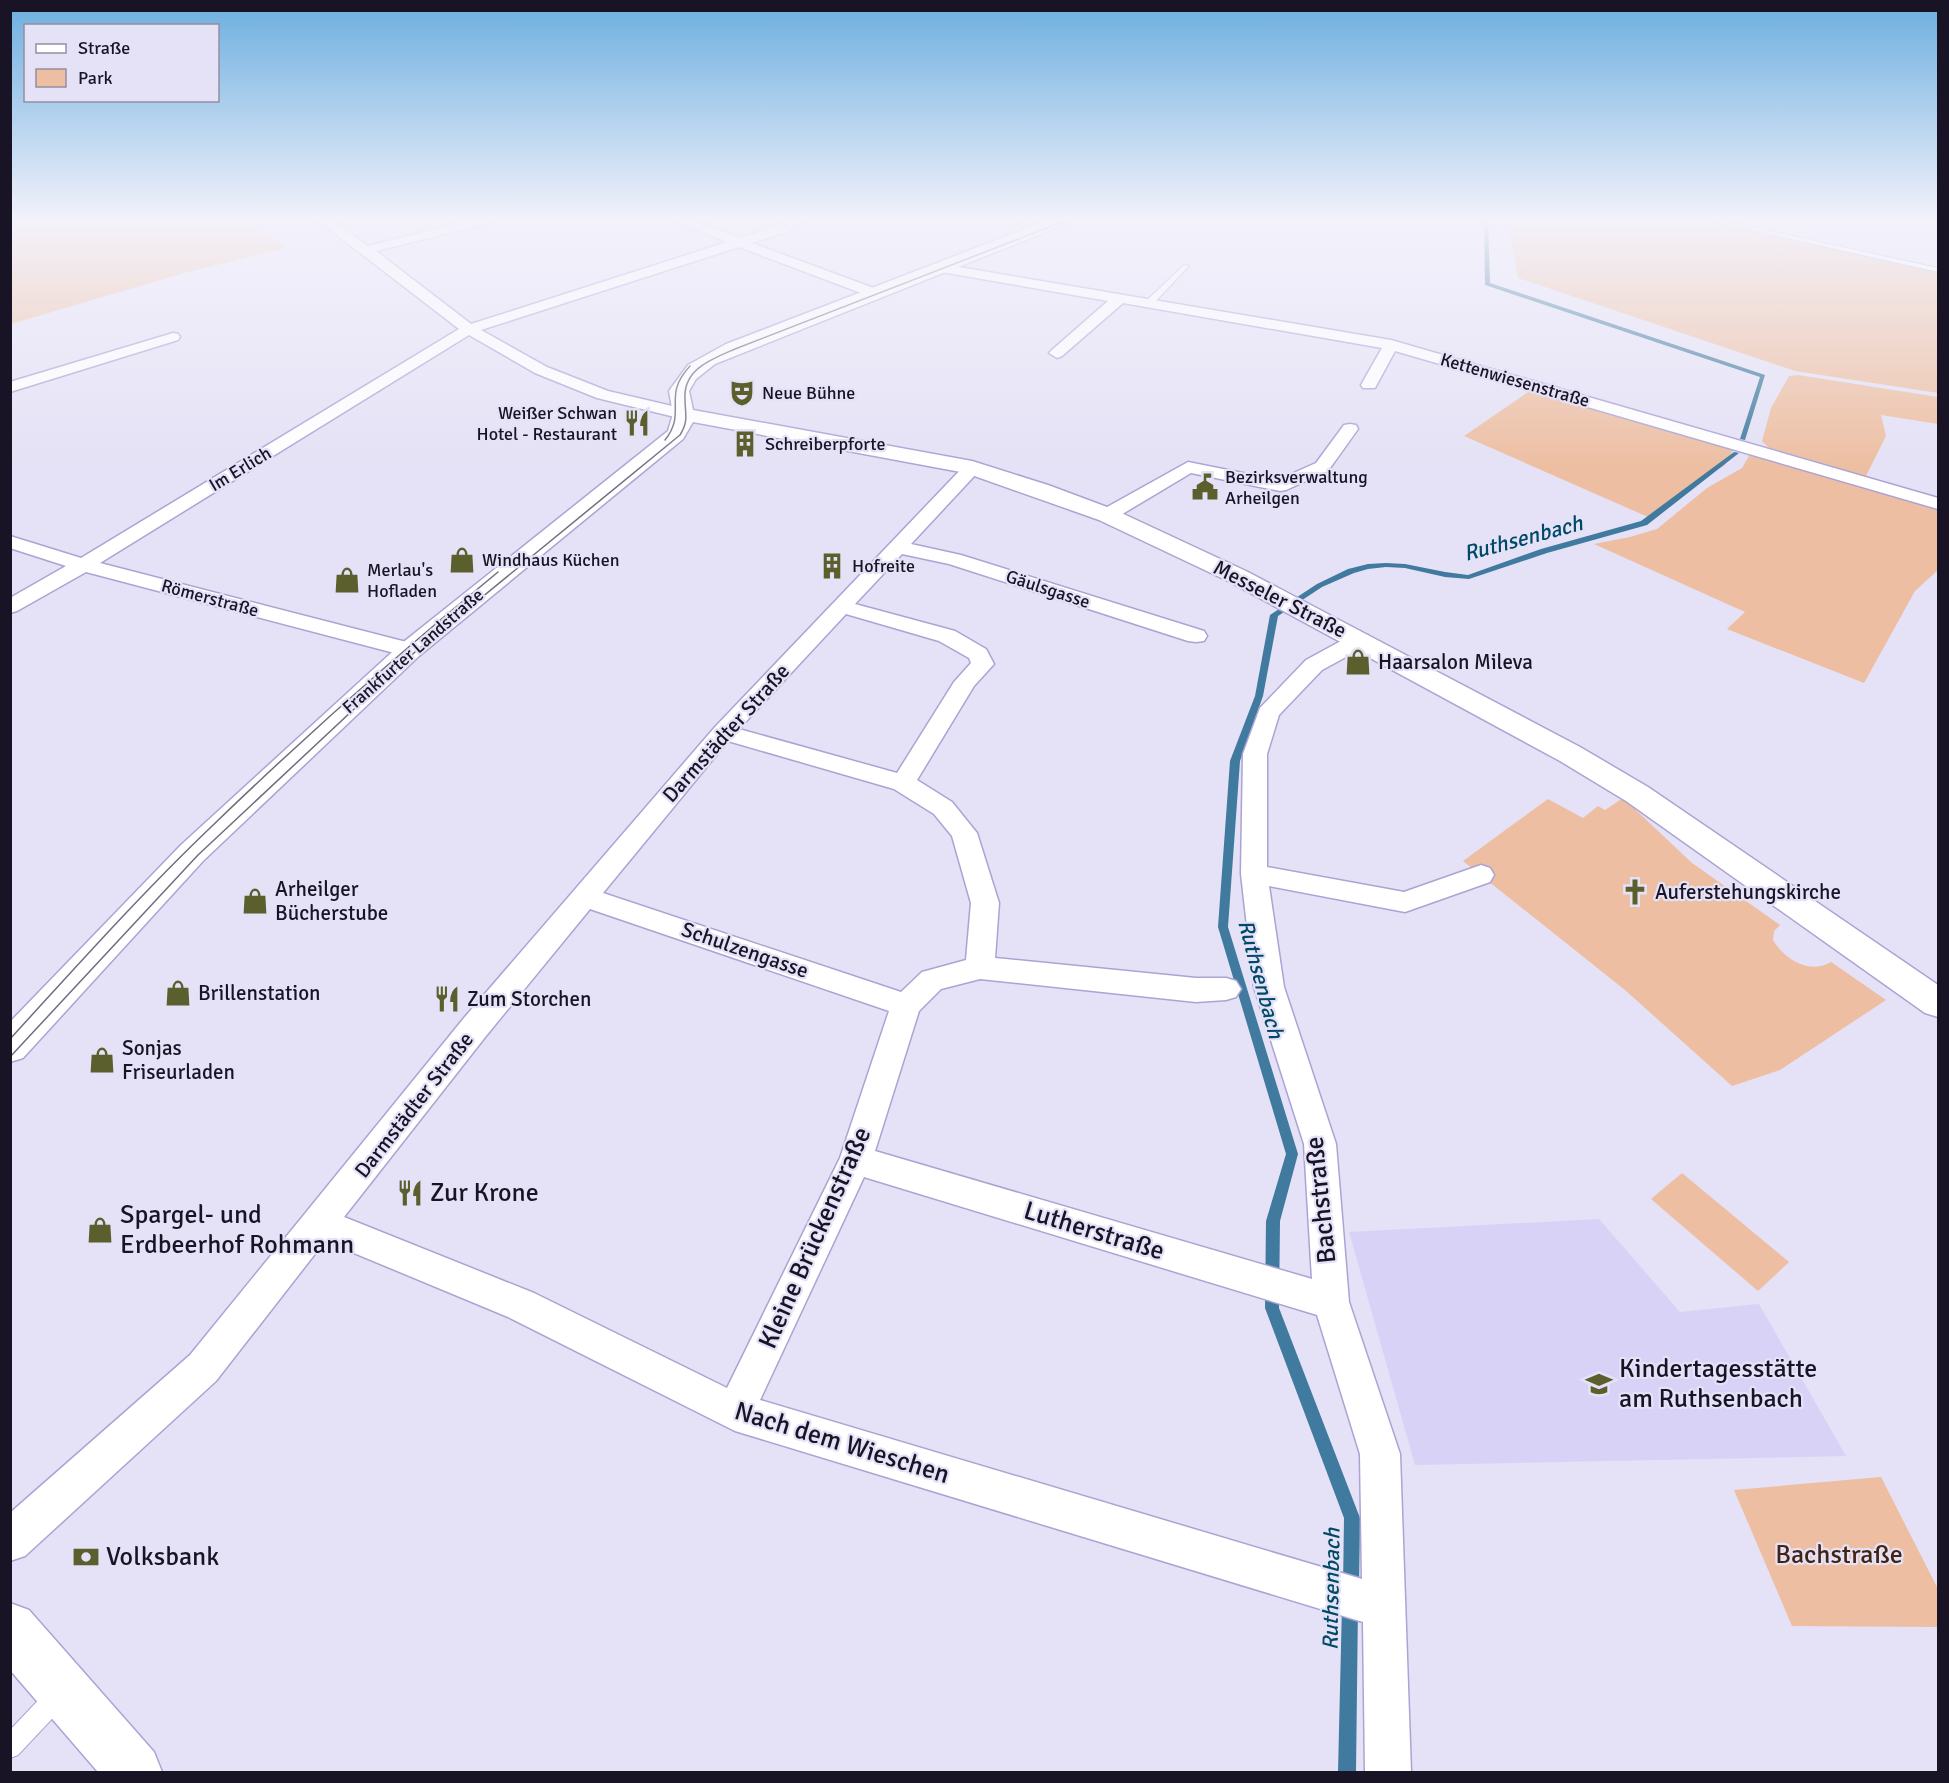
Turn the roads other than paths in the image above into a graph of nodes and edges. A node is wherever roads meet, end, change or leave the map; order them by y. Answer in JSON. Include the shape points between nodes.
{"nodes":[{"id":1,"x":434,"y":302,"type":"edge"},
{"id":2,"x":553,"y":302,"type":"edge"},
{"id":3,"x":851,"y":302,"type":"edge"},
{"id":4,"x":1115,"y":302,"type":"edge"},
{"id":5,"x":1138,"y":302,"type":"edge"},
{"id":6,"x":1148,"y":304,"type":"joint"},
{"id":7,"x":469,"y":329,"type":"junction"},
{"id":8,"x":173,"y":337,"type":"dead end"},
{"id":9,"x":1391,"y":345,"type":"junction"},
{"id":10,"x":1057,"y":353,"type":"dead end"},
{"id":11,"x":1369,"y":384,"type":"dead end"},
{"id":12,"x":10,"y":387,"type":"edge"},
{"id":13,"x":683,"y":414,"type":"junction"},
{"id":14,"x":1350,"y":429,"type":"dead end"},
{"id":15,"x":972,"y":468,"type":"junction"},
{"id":16,"x":1938,"y":504,"type":"edge"},
{"id":17,"x":1107,"y":515,"type":"junction"},
{"id":18,"x":10,"y":542,"type":"edge"},
{"id":19,"x":900,"y":546,"type":"junction"},
{"id":20,"x":83,"y":565,"type":"junction"},
{"id":21,"x":10,"y":607,"type":"edge"},
{"id":22,"x":843,"y":607,"type":"junction"},
{"id":23,"x":1196,"y":636,"type":"dead end"},
{"id":24,"x":1360,"y":640,"type":"junction"},
{"id":25,"x":410,"y":650,"type":"junction"},
{"id":26,"x":723,"y":732,"type":"junction"},
{"id":27,"x":903,"y":783,"type":"junction"},
{"id":28,"x":1254,"y":874,"type":"junction"},
{"id":29,"x":1481,"y":875,"type":"dead end"},
{"id":30,"x":583,"y":896,"type":"junction"},
{"id":31,"x":981,"y":968,"type":"junction"},
{"id":32,"x":1226,"y":989,"type":"dead end"},
{"id":33,"x":1938,"y":1003,"type":"edge"},
{"id":34,"x":906,"y":1005,"type":"junction"},
{"id":35,"x":10,"y":1047,"type":"edge"},
{"id":36,"x":856,"y":1160,"type":"junction"},
{"id":37,"x":320,"y":1223,"type":"junction"},
{"id":38,"x":1331,"y":1302,"type":"junction"},
{"id":39,"x":735,"y":1412,"type":"junction"},
{"id":40,"x":10,"y":1541,"type":"edge"},
{"id":41,"x":1385,"y":1607,"type":"junction"},
{"id":42,"x":10,"y":1629,"type":"edge"},
{"id":43,"x":63,"y":1691,"type":"junction"},
{"id":44,"x":10,"y":1747,"type":"edge"},
{"id":45,"x":134,"y":1773,"type":"edge"},
{"id":46,"x":1388,"y":1773,"type":"edge"}],
"edges":[{"from":1,"to":7,"type":"street"},
{"from":2,"to":7,"type":"street","name":"Im Erlich"},
{"from":3,"to":13,"type":"street","name":"Frankfurter Landstraße","via":[[700,363],[689,372],[679,391]]},
{"from":4,"to":10,"type":"street"},
{"from":5,"to":6,"type":"street","name":"Kettenwiesenstraße"},
{"from":6,"to":9,"type":"street","name":"Kettenwiesenstraße"},
{"from":7,"to":13,"type":"street","via":[[540,370],[582,388]]},
{"from":7,"to":20,"type":"street","name":"Im Erlich"},
{"from":8,"to":12,"type":"street"},
{"from":9,"to":11,"type":"street"},
{"from":9,"to":16,"type":"street","name":"Kettenwiesenstraße"},
{"from":13,"to":15,"type":"street","name":"Messeler Straße"},
{"from":13,"to":25,"type":"street","name":"Frankfurter Landstraße","via":[[683,426],[665,445]]},
{"from":14,"to":17,"type":"street","via":[[1322,467],[1280,486],[1188,467]]},
{"from":15,"to":17,"type":"street","name":"Messeler Straße"},
{"from":15,"to":19,"type":"street","name":"Darmstädter Straße"},
{"from":17,"to":24,"type":"street","name":"Messeler Straße"},
{"from":18,"to":20,"type":"street","name":"Römerstraße"},
{"from":19,"to":22,"type":"street","name":"Darmstädter Straße"},
{"from":19,"to":23,"type":"street","name":"Gäulsgasse"},
{"from":20,"to":21,"type":"street","name":"Im Erlich"},
{"from":20,"to":25,"type":"street","name":"Römerstraße"},
{"from":22,"to":26,"type":"street","name":"Darmstädter Straße"},
{"from":22,"to":27,"type":"street","via":[[947,636],[978,654],[983,664],[965,682]]},
{"from":24,"to":28,"type":"street","name":"Bachstraße","via":[[1314,665],[1268,713],[1255,754]]},
{"from":24,"to":33,"type":"street","name":"Messeler Straße","via":[[1637,794]]},
{"from":25,"to":35,"type":"street","name":"Frankfurter Landstraße","via":[[192,853]]},
{"from":26,"to":27,"type":"street"},
{"from":26,"to":30,"type":"street","name":"Darmstädter Straße"},
{"from":27,"to":31,"type":"street","via":[[943,808],[964,832],[985,903]]},
{"from":28,"to":29,"type":"street","via":[[1406,902]]},
{"from":28,"to":38,"type":"street","name":"Bachstraße","via":[[1269,987],[1320,1144]]},
{"from":30,"to":34,"type":"street","name":"Schulzengasse"},
{"from":30,"to":37,"type":"street","name":"Darmstädter Straße"},
{"from":31,"to":32,"type":"street","name":"Kleine Brückenstraße","via":[[1196,990]]},
{"from":31,"to":34,"type":"street","name":"Kleine Brückenstraße","via":[[932,980]]},
{"from":34,"to":36,"type":"street","name":"Kleine Brückenstraße"},
{"from":36,"to":38,"type":"street","name":"Lutherstraße"},
{"from":36,"to":39,"type":"street","name":"Kleine Brückenstraße"},
{"from":37,"to":39,"type":"street","name":"Nach dem Wieschen","via":[[520,1305]]},
{"from":37,"to":40,"type":"street","name":"Darmstädter Straße","via":[[203,1368]]},
{"from":38,"to":41,"type":"street","name":"Bachstraße","via":[[1380,1454]]},
{"from":39,"to":41,"type":"street","name":"Nach dem Wieschen"},
{"from":41,"to":46,"type":"street","name":"Bachstraße"},
{"from":42,"to":43,"type":"street"},
{"from":43,"to":44,"type":"lane"},
{"from":43,"to":45,"type":"street"}]}
